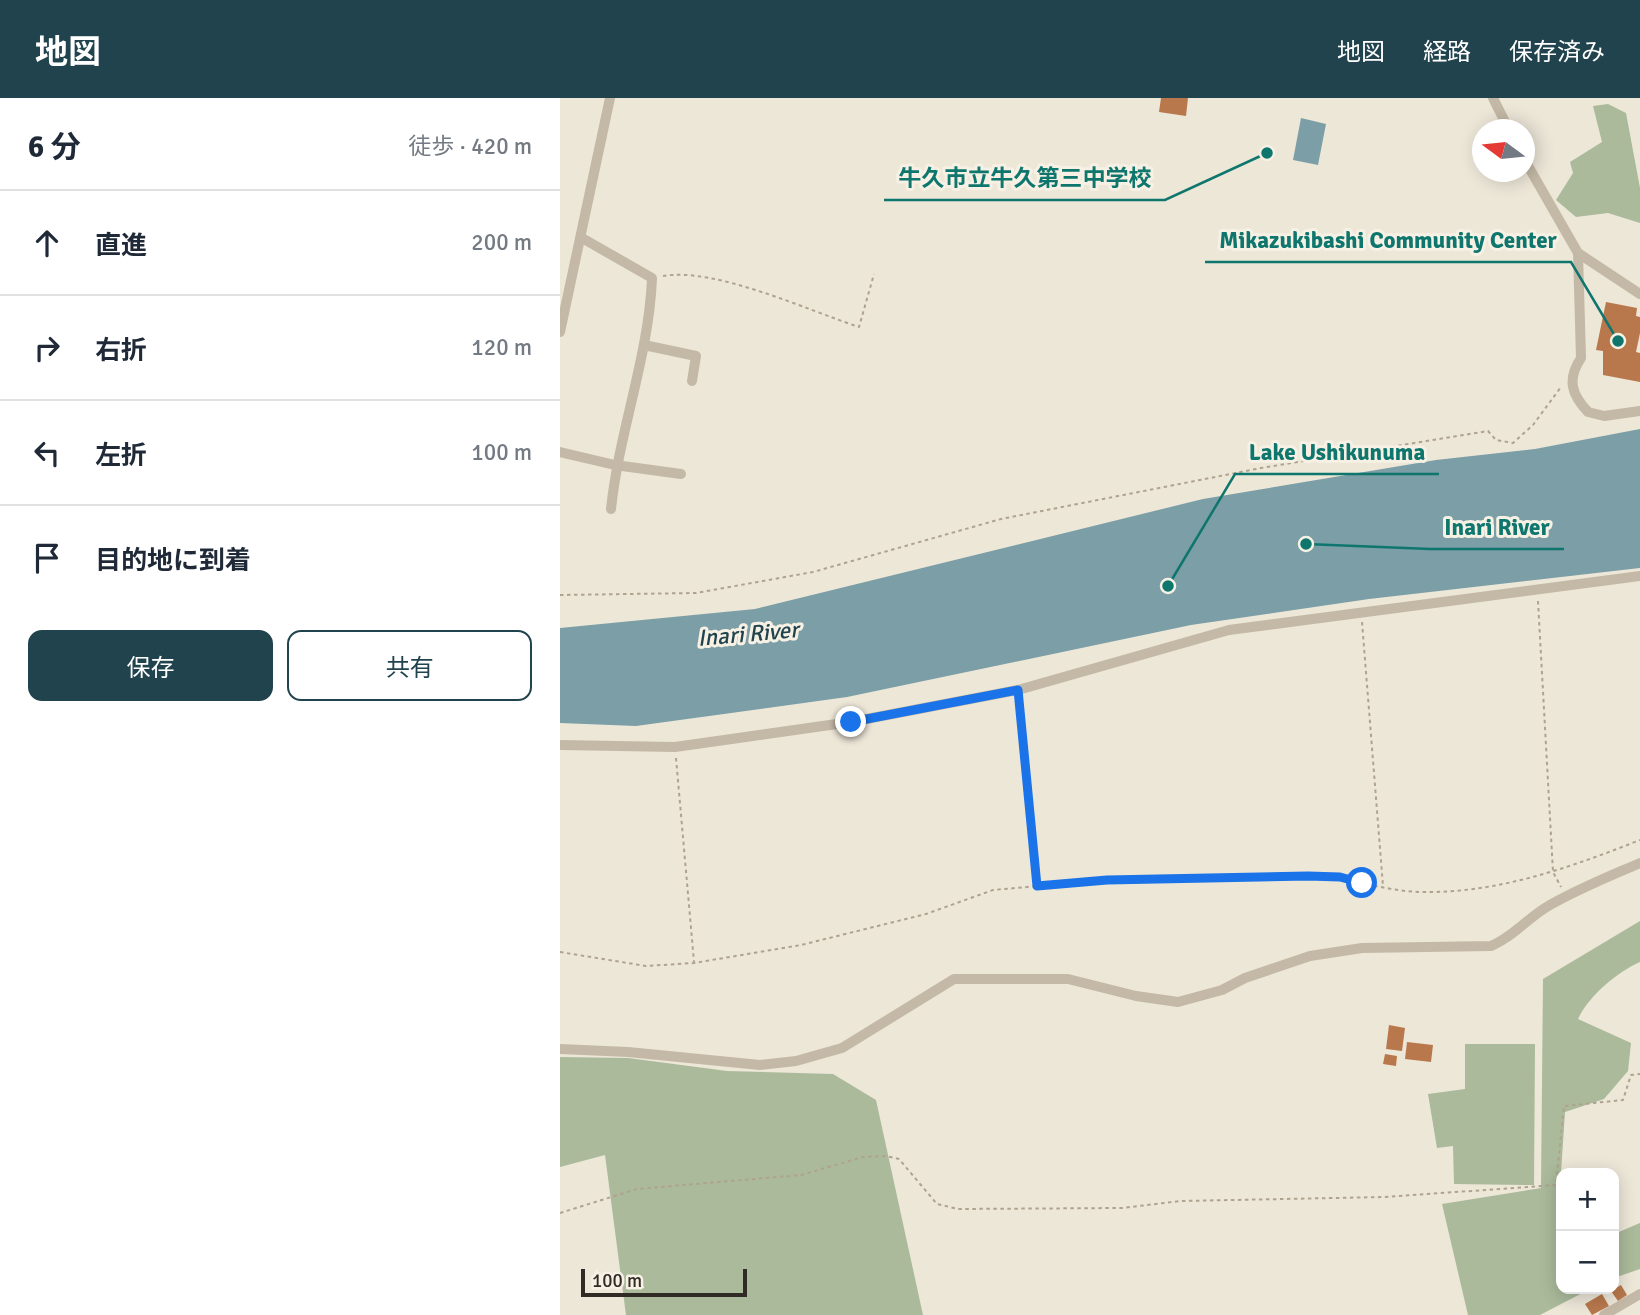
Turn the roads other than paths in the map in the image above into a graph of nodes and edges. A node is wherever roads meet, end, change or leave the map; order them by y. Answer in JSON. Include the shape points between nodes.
{"nodes":[{"id":1,"x":610,"y":98,"type":"edge"},
{"id":2,"x":1493,"y":98,"type":"edge"},
{"id":3,"x":1504,"y":119,"type":"edge"},
{"id":4,"x":1535,"y":178,"type":"edge"},
{"id":5,"x":582,"y":238,"type":"junction"},
{"id":6,"x":1578,"y":253,"type":"junction"},
{"id":7,"x":565,"y":288,"type":"edge"},
{"id":8,"x":1640,"y":294,"type":"edge"},
{"id":9,"x":560,"y":332,"type":"edge"},
{"id":10,"x":644,"y":345,"type":"junction"},
{"id":11,"x":692,"y":381,"type":"dead end"},
{"id":12,"x":1640,"y":411,"type":"edge"},
{"id":13,"x":560,"y":452,"type":"edge"},
{"id":14,"x":615,"y":465,"type":"junction"},
{"id":15,"x":681,"y":474,"type":"dead end"},
{"id":16,"x":611,"y":509,"type":"dead end"},
{"id":17,"x":1640,"y":576,"type":"edge"},
{"id":18,"x":560,"y":745,"type":"edge"},
{"id":19,"x":1640,"y":863,"type":"edge"},
{"id":20,"x":560,"y":1049,"type":"edge"},
{"id":21,"x":1640,"y":1294,"type":"edge"},
{"id":22,"x":1604,"y":1315,"type":"edge"}],
"edges":[{"from":1,"to":5,"type":"street"},
{"from":2,"to":3,"type":"street"},
{"from":4,"to":6,"type":"street"},
{"from":5,"to":7,"type":"street"},
{"from":5,"to":10,"type":"street","via":[[652,278]]},
{"from":6,"to":8,"type":"street"},
{"from":6,"to":12,"type":"street","via":[[1581,358],[1572,372],[1572,389],[1588,412],[1604,416]]},
{"from":7,"to":9,"type":"street"},
{"from":10,"to":11,"type":"street","via":[[696,356]]},
{"from":10,"to":14,"type":"street"},
{"from":13,"to":14,"type":"street"},
{"from":14,"to":15,"type":"street"},
{"from":14,"to":16,"type":"street"},
{"from":17,"to":18,"type":"street","via":[[1229,630],[1018,690],[851,722],[675,747]]},
{"from":19,"to":20,"type":"street","via":[[1566,896],[1490,946],[1362,948],[1310,956],[1178,1002],[1068,979],[954,979],[842,1048],[796,1061],[760,1065]]},
{"from":21,"to":22,"type":"street"}]}
